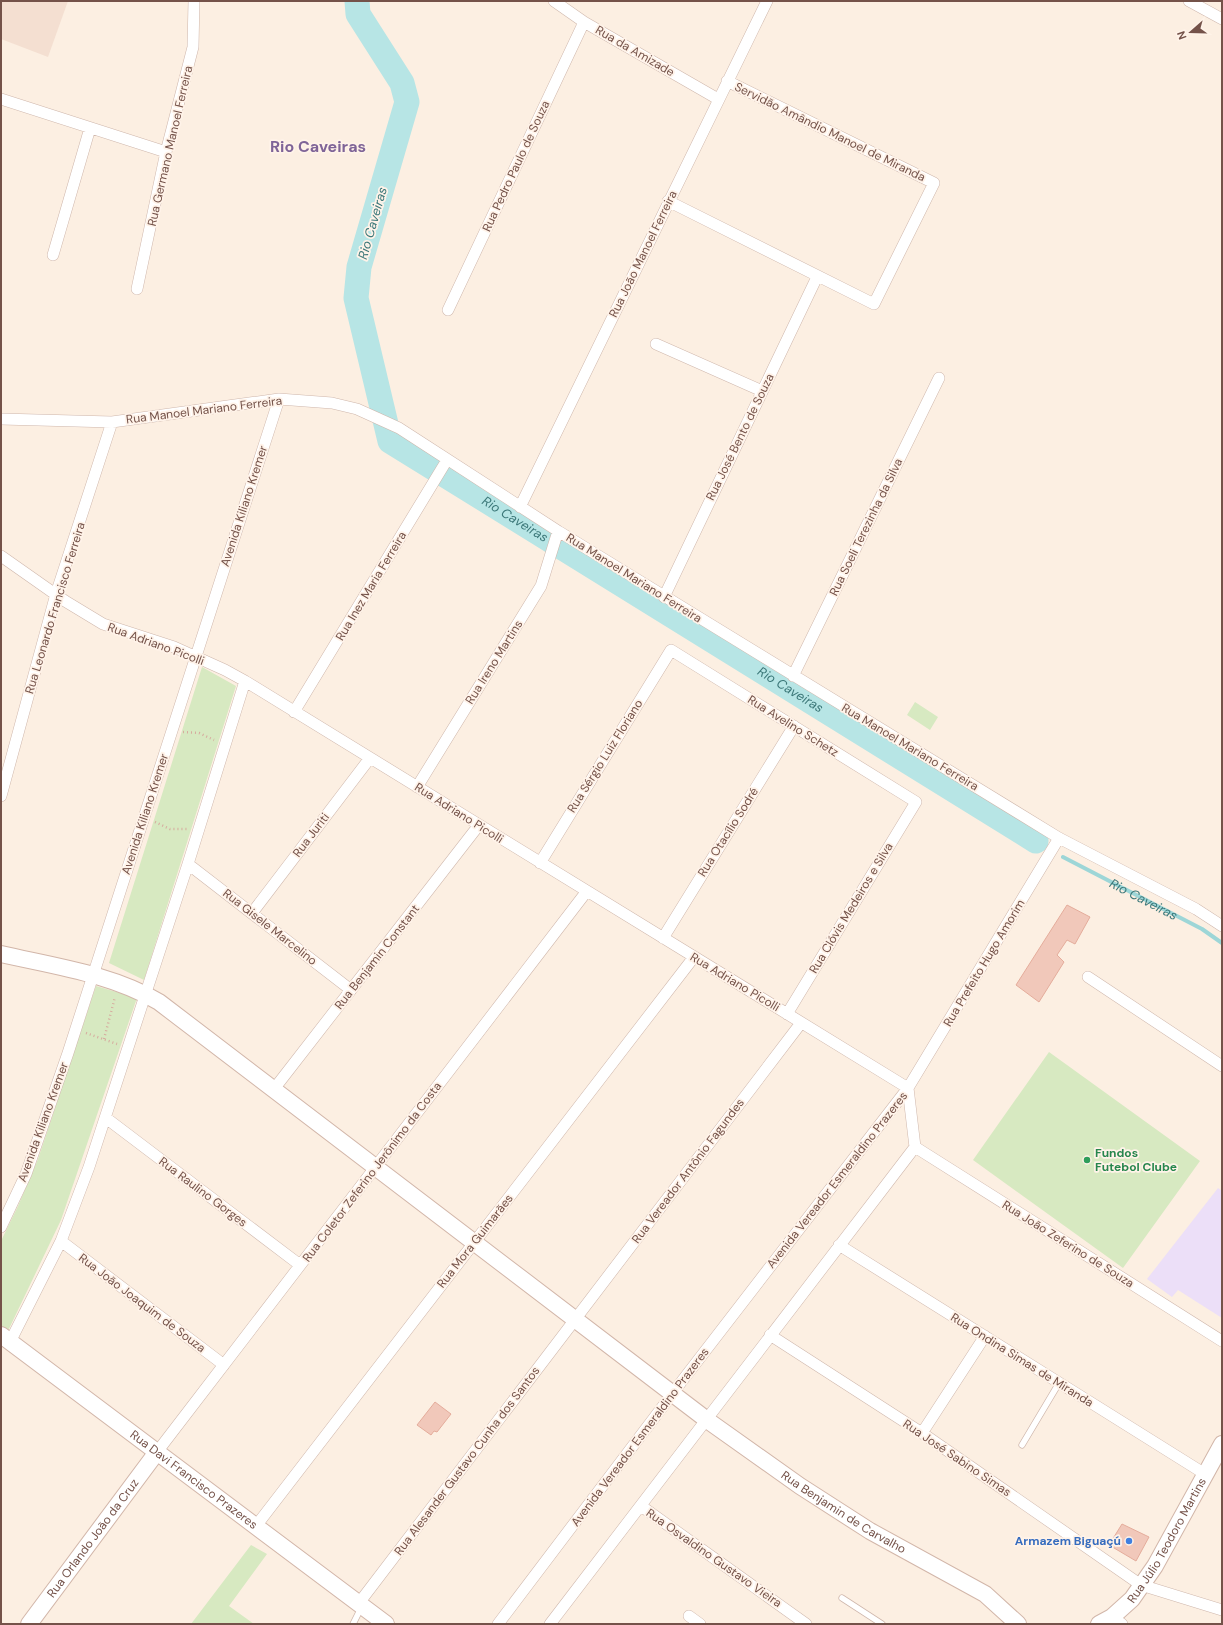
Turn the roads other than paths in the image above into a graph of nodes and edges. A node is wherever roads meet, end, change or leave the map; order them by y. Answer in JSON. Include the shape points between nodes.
{"nodes":[{"id":1,"x":194,"y":1,"type":"edge"},
{"id":2,"x":554,"y":1,"type":"edge"},
{"id":3,"x":767,"y":1,"type":"edge"},
{"id":4,"x":1189,"y":1,"type":"edge"},
{"id":5,"x":1222,"y":19,"type":"edge"},
{"id":6,"x":584,"y":22,"type":"junction"},
{"id":7,"x":727,"y":81,"type":"junction"},
{"id":8,"x":1,"y":99,"type":"edge"},
{"id":9,"x":718,"y":99,"type":"junction"},
{"id":10,"x":90,"y":128,"type":"junction"},
{"id":11,"x":166,"y":152,"type":"junction"},
{"id":12,"x":668,"y":201,"type":"junction"},
{"id":13,"x":53,"y":255,"type":"dead end"},
{"id":14,"x":816,"y":277,"type":"junction"},
{"id":15,"x":137,"y":289,"type":"dead end"},
{"id":16,"x":448,"y":310,"type":"dead end"},
{"id":17,"x":656,"y":344,"type":"dead end"},
{"id":18,"x":939,"y":378,"type":"dead end"},
{"id":19,"x":762,"y":391,"type":"junction"},
{"id":20,"x":279,"y":399,"type":"junction"},
{"id":21,"x":1,"y":419,"type":"edge"},
{"id":22,"x":112,"y":422,"type":"junction"},
{"id":23,"x":446,"y":462,"type":"junction"},
{"id":24,"x":520,"y":507,"type":"junction"},
{"id":25,"x":557,"y":533,"type":"junction"},
{"id":26,"x":1,"y":556,"type":"edge"},
{"id":27,"x":56,"y":594,"type":"junction"},
{"id":28,"x":664,"y":597,"type":"junction"},
{"id":29,"x":671,"y":650,"type":"joint"},
{"id":30,"x":195,"y":656,"type":"junction"},
{"id":31,"x":793,"y":676,"type":"junction"},
{"id":32,"x":245,"y":681,"type":"junction"},
{"id":33,"x":294,"y":712,"type":"junction"},
{"id":34,"x":794,"y":726,"type":"junction"},
{"id":35,"x":370,"y":758,"type":"junction"},
{"id":36,"x":417,"y":787,"type":"junction"},
{"id":37,"x":1,"y":796,"type":"edge"},
{"id":38,"x":916,"y":802,"type":"joint"},
{"id":39,"x":479,"y":825,"type":"junction"},
{"id":40,"x":1060,"y":838,"type":"junction"},
{"id":41,"x":540,"y":863,"type":"junction"},
{"id":42,"x":188,"y":864,"type":"junction"},
{"id":43,"x":587,"y":891,"type":"junction"},
{"id":44,"x":252,"y":913,"type":"junction"},
{"id":45,"x":1222,"y":926,"type":"edge"},
{"id":46,"x":663,"y":938,"type":"junction"},
{"id":47,"x":1,"y":954,"type":"edge"},
{"id":48,"x":694,"y":957,"type":"junction"},
{"id":49,"x":93,"y":976,"type":"junction"},
{"id":50,"x":1088,"y":977,"type":"dead end"},
{"id":51,"x":351,"y":990,"type":"junction"},
{"id":52,"x":146,"y":994,"type":"junction"},
{"id":53,"x":787,"y":1014,"type":"junction"},
{"id":54,"x":801,"y":1023,"type":"junction"},
{"id":55,"x":1222,"y":1066,"type":"edge"},
{"id":56,"x":908,"y":1088,"type":"junction"},
{"id":57,"x":274,"y":1089,"type":"junction"},
{"id":58,"x":106,"y":1118,"type":"junction"},
{"id":59,"x":915,"y":1147,"type":"junction"},
{"id":60,"x":375,"y":1167,"type":"junction"},
{"id":61,"x":1,"y":1227,"type":"edge"},
{"id":62,"x":61,"y":1241,"type":"junction"},
{"id":63,"x":474,"y":1242,"type":"junction"},
{"id":64,"x":839,"y":1245,"type":"junction"},
{"id":65,"x":300,"y":1266,"type":"junction"},
{"id":66,"x":575,"y":1319,"type":"junction"},
{"id":67,"x":770,"y":1335,"type":"junction"},
{"id":68,"x":985,"y":1336,"type":"junction"},
{"id":69,"x":6,"y":1339,"type":"edge"},
{"id":70,"x":1222,"y":1340,"type":"edge"},
{"id":71,"x":224,"y":1365,"type":"junction"},
{"id":72,"x":1059,"y":1383,"type":"junction"},
{"id":73,"x":672,"y":1394,"type":"junction"},
{"id":74,"x":707,"y":1420,"type":"junction"},
{"id":75,"x":922,"y":1433,"type":"junction"},
{"id":76,"x":1222,"y":1444,"type":"edge"},
{"id":77,"x":1022,"y":1445,"type":"dead end"},
{"id":78,"x":157,"y":1452,"type":"junction"},
{"id":79,"x":1205,"y":1474,"type":"junction"},
{"id":80,"x":641,"y":1506,"type":"junction"},
{"id":81,"x":256,"y":1526,"type":"junction"},
{"id":82,"x":1141,"y":1585,"type":"junction"},
{"id":83,"x":842,"y":1598,"type":"dead end"},
{"id":84,"x":360,"y":1605,"type":"junction"},
{"id":85,"x":1222,"y":1610,"type":"edge"},
{"id":86,"x":689,"y":1616,"type":"dead end"},
{"id":87,"x":555,"y":1622,"type":"edge"},
{"id":88,"x":1111,"y":1622,"type":"edge"},
{"id":89,"x":29,"y":1624,"type":"edge"},
{"id":90,"x":354,"y":1624,"type":"edge"},
{"id":91,"x":386,"y":1624,"type":"edge"},
{"id":92,"x":498,"y":1624,"type":"edge"},
{"id":93,"x":700,"y":1624,"type":"edge"},
{"id":94,"x":806,"y":1624,"type":"edge"},
{"id":95,"x":882,"y":1624,"type":"edge"},
{"id":96,"x":1018,"y":1624,"type":"edge"}],
"edges":[{"from":1,"to":11,"type":"street","name":"Rua Germano Manoel Ferreira","via":[[193,46]]},
{"from":2,"to":6,"type":"street","name":"Rua da Amizade"},
{"from":3,"to":7,"type":"street","name":"Rua João Manoel Ferreira"},
{"from":4,"to":5,"type":"street"},
{"from":6,"to":9,"type":"street","name":"Rua da Amizade"},
{"from":6,"to":16,"type":"street","name":"Rua Pedro Paulo de Souza"},
{"from":7,"to":9,"type":"street","name":"Rua João Manoel Ferreira"},
{"from":7,"to":14,"type":"street","name":"Servidão Amândio Manoel de Miranda","via":[[934,183],[874,304]]},
{"from":8,"to":10,"type":"street"},
{"from":9,"to":12,"type":"street","name":"Rua João Manoel Ferreira"},
{"from":10,"to":11,"type":"street"},
{"from":10,"to":13,"type":"street"},
{"from":11,"to":15,"type":"street","name":"Rua Germano Manoel Ferreira"},
{"from":12,"to":14,"type":"street"},
{"from":12,"to":24,"type":"street","name":"Rua João Manoel Ferreira"},
{"from":14,"to":19,"type":"street","name":"Rua José Bento de Souza"},
{"from":17,"to":19,"type":"street"},
{"from":18,"to":31,"type":"street","name":"Rua Soeli Terezinha da Silva"},
{"from":19,"to":28,"type":"street","name":"Rua José Bento de Souza"},
{"from":20,"to":22,"type":"street","name":"Rua Manoel Mariano Ferreira"},
{"from":20,"to":23,"type":"street","name":"Rua Manoel Mariano Ferreira","via":[[332,403],[357,410],[399,428]]},
{"from":20,"to":30,"type":"street","name":"Avenida Kiliano Kremer"},
{"from":21,"to":22,"type":"street","name":"Rua Manoel Mariano Ferreira"},
{"from":22,"to":27,"type":"street","name":"Rua Leonardo Francisco Ferreira"},
{"from":23,"to":24,"type":"street","name":"Rua Manoel Mariano Ferreira"},
{"from":23,"to":33,"type":"street","name":"Rua Inez Maria Ferreira"},
{"from":24,"to":25,"type":"street","name":"Rua Manoel Mariano Ferreira"},
{"from":25,"to":28,"type":"street","name":"Rua Manoel Mariano Ferreira"},
{"from":25,"to":36,"type":"street","name":"Rua Ireno Martins","via":[[541,586]]},
{"from":26,"to":27,"type":"street","name":"Rua Adriano Picolli"},
{"from":27,"to":30,"type":"street","name":"Rua Adriano Picolli","via":[[103,624]]},
{"from":27,"to":37,"type":"street","name":"Rua Leonardo Francisco Ferreira"},
{"from":28,"to":31,"type":"street","name":"Rua Manoel Mariano Ferreira"},
{"from":29,"to":34,"type":"street","name":"Rua Avelino Schetz"},
{"from":29,"to":41,"type":"street","name":"Rua Sérgio Luiz Floriano"},
{"from":30,"to":32,"type":"street","name":"Rua Adriano Picolli"},
{"from":30,"to":49,"type":"street","name":"Avenida Kiliano Kremer"},
{"from":31,"to":40,"type":"street","name":"Rua Manoel Mariano Ferreira"},
{"from":32,"to":33,"type":"street","name":"Rua Adriano Picolli"},
{"from":32,"to":42,"type":"street"},
{"from":33,"to":35,"type":"street","name":"Rua Adriano Picolli"},
{"from":34,"to":38,"type":"street","name":"Rua Avelino Schetz"},
{"from":34,"to":46,"type":"street","name":"Rua Otacílio Sodré"},
{"from":35,"to":36,"type":"street","name":"Rua Adriano Picolli"},
{"from":35,"to":44,"type":"street","name":"Rua Juriti"},
{"from":36,"to":39,"type":"street","name":"Rua Adriano Picolli"},
{"from":38,"to":53,"type":"street","name":"Rua Clóvis Medeiros e Silva"},
{"from":39,"to":41,"type":"street","name":"Rua Adriano Picolli"},
{"from":39,"to":51,"type":"street","name":"Rua Benjamin Constant"},
{"from":40,"to":45,"type":"street","name":"Rua Manoel Mariano Ferreira","via":[[1196,909]]},
{"from":40,"to":56,"type":"street","name":"Rua Prefeito Hugo Amorim"},
{"from":41,"to":43,"type":"street","name":"Rua Adriano Picolli"},
{"from":42,"to":44,"type":"street","name":"Rua Gisele Marcelino"},
{"from":42,"to":52,"type":"street"},
{"from":43,"to":46,"type":"street","name":"Rua Adriano Picolli"},
{"from":43,"to":60,"type":"street","name":"Rua Coletor Zeferino Jerônimo da Costa"},
{"from":44,"to":51,"type":"street","name":"Rua Gisele Marcelino"},
{"from":46,"to":48,"type":"street","name":"Rua Adriano Picolli"},
{"from":47,"to":49,"type":"street","name":"Rua Benjamin de Carvalho"},
{"from":48,"to":53,"type":"street","name":"Rua Adriano Picolli"},
{"from":48,"to":63,"type":"street","name":"Rua Mora Guimarães"},
{"from":49,"to":52,"type":"street","name":"Rua Benjamin de Carvalho"},
{"from":49,"to":61,"type":"street","name":"Avenida Kiliano Kremer","via":[[26,1174]]},
{"from":50,"to":55,"type":"street"},
{"from":51,"to":57,"type":"street","name":"Rua Benjamin Constant"},
{"from":52,"to":57,"type":"street","name":"Rua Benjamin de Carvalho"},
{"from":52,"to":58,"type":"street"},
{"from":53,"to":54,"type":"street","name":"Rua Adriano Picolli"},
{"from":54,"to":56,"type":"street","name":"Rua Adriano Picolli"},
{"from":54,"to":66,"type":"street","name":"Rua Vereador Antônio Fagundes"},
{"from":56,"to":59,"type":"street","name":"Avenida Vereador Esmeraldino Prazeres"},
{"from":56,"to":73,"type":"street","name":"Avenida Vereador Esmeraldino Prazeres"},
{"from":57,"to":60,"type":"street","name":"Rua Benjamin de Carvalho"},
{"from":58,"to":62,"type":"street"},
{"from":58,"to":65,"type":"street","name":"Rua Raulino Gorges"},
{"from":59,"to":64,"type":"street"},
{"from":59,"to":70,"type":"street","name":"Rua João Zeferino de Souza"},
{"from":60,"to":63,"type":"street","name":"Rua Benjamin de Carvalho"},
{"from":60,"to":65,"type":"street","name":"Rua Coletor Zeferino Jerônimo da Costa"},
{"from":62,"to":69,"type":"street"},
{"from":62,"to":71,"type":"street","name":"Rua João Joaquim de Souza"},
{"from":63,"to":66,"type":"street","name":"Rua Benjamin de Carvalho"},
{"from":63,"to":81,"type":"street","name":"Rua Mora Guimarães"},
{"from":64,"to":67,"type":"street"},
{"from":64,"to":68,"type":"street","name":"Rua Ondina Simas de Miranda"},
{"from":65,"to":71,"type":"street","name":"Rua Coletor Zeferino Jerônimo da Costa"},
{"from":66,"to":73,"type":"street","name":"Rua Benjamin de Carvalho"},
{"from":66,"to":84,"type":"street","name":"Rua Alesander Gustavo Cunha dos Santos"},
{"from":67,"to":74,"type":"street"},
{"from":67,"to":75,"type":"street","name":"Rua José Sabino Simas"},
{"from":68,"to":72,"type":"street","name":"Rua Ondina Simas de Miranda"},
{"from":68,"to":75,"type":"street"},
{"from":69,"to":78,"type":"street","name":"Rua Davi Francisco Prazeres"},
{"from":71,"to":78,"type":"street","name":"Rua Coletor Zeferino Jerônimo da Costa"},
{"from":72,"to":77,"type":"lane"},
{"from":72,"to":79,"type":"street","name":"Rua Ondina Simas de Miranda"},
{"from":73,"to":74,"type":"street","name":"Rua Benjamin de Carvalho"},
{"from":73,"to":92,"type":"street","name":"Avenida Vereador Esmeraldino Prazeres"},
{"from":74,"to":80,"type":"street"},
{"from":74,"to":96,"type":"street","name":"Rua Benjamin de Carvalho","via":[[800,1486],[876,1535],[985,1594]]},
{"from":75,"to":82,"type":"street","name":"Rua José Sabino Simas"},
{"from":76,"to":79,"type":"street","name":"Rua Júlio Teodoro Martins"},
{"from":78,"to":81,"type":"street","name":"Rua Davi Francisco Prazeres"},
{"from":78,"to":89,"type":"street","name":"Rua Orlando João da Cruz"},
{"from":79,"to":82,"type":"street","name":"Rua Júlio Teodoro Martins","via":[[1155,1566]]},
{"from":80,"to":87,"type":"street"},
{"from":80,"to":94,"type":"street","name":"Rua Osvaldino Gustavo Vieira"},
{"from":81,"to":84,"type":"street","name":"Rua Davi Francisco Prazeres"},
{"from":82,"to":85,"type":"street","name":"Rua José Sabino Simas"},
{"from":82,"to":88,"type":"street","name":"Rua Júlio Teodoro Martins"},
{"from":83,"to":95,"type":"lane"},
{"from":84,"to":90,"type":"lane"},
{"from":84,"to":91,"type":"street","name":"Rua Davi Francisco Prazeres"},
{"from":86,"to":93,"type":"street"}]}
